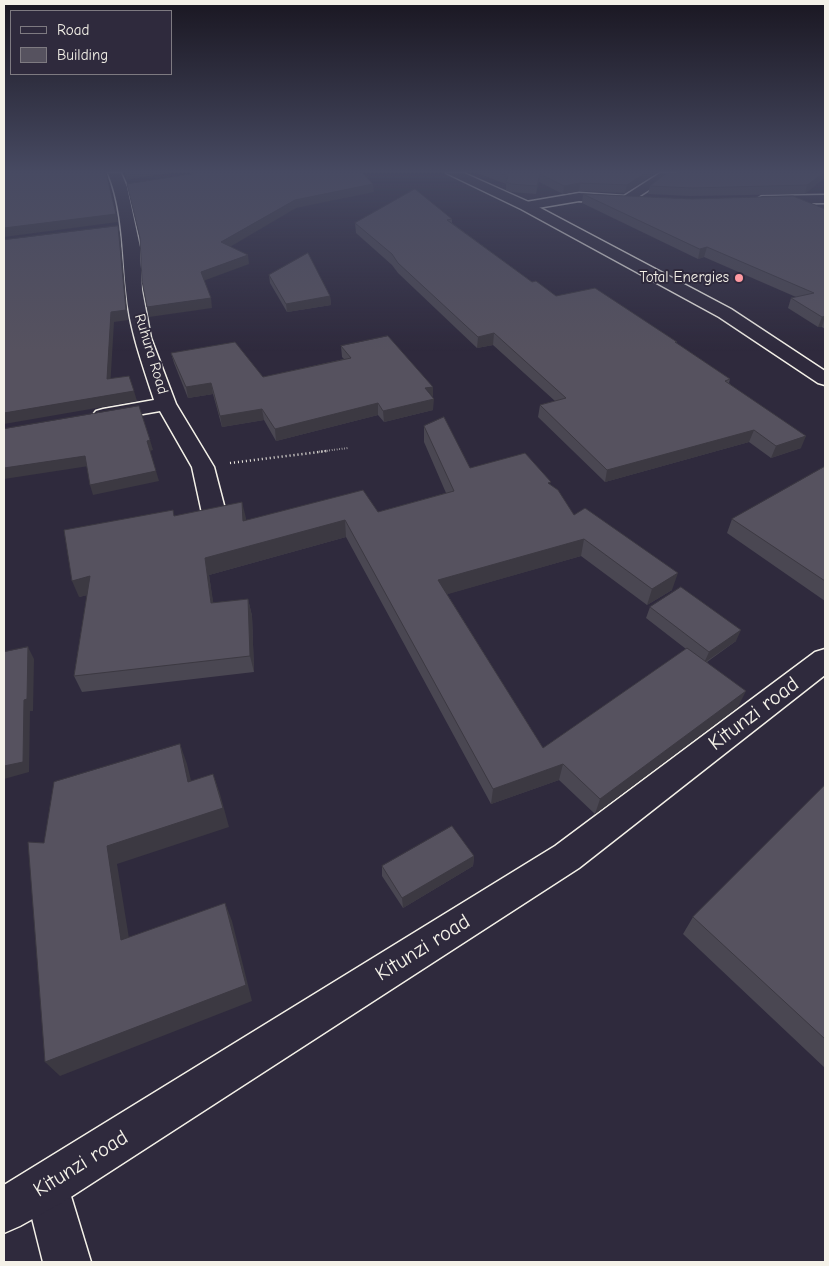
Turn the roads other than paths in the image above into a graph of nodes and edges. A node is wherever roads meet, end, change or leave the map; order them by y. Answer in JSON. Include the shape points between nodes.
{"nodes":[{"id":1,"x":124,"y":232,"type":"edge"},
{"id":2,"x":575,"y":232,"type":"edge"},
{"id":3,"x":825,"y":379,"type":"edge"},
{"id":4,"x":166,"y":404,"type":"junction"},
{"id":5,"x":89,"y":417,"type":"edge"},
{"id":6,"x":214,"y":513,"type":"edge"},
{"id":7,"x":825,"y":660,"type":"edge"},
{"id":8,"x":47,"y":1186,"type":"junction"},
{"id":9,"x":4,"y":1210,"type":"edge"},
{"id":10,"x":67,"y":1262,"type":"edge"}],
"edges":[{"from":1,"to":4,"type":"street","name":"Ruhura Road","via":[[132,247],[134,290],[142,338]]},
{"from":2,"to":3,"type":"street","via":[[725,313]]},
{"from":4,"to":5,"type":"street","name":"Ruhura Road"},
{"from":4,"to":6,"type":"street","via":[[203,467]]},
{"from":7,"to":8,"type":"street","name":"Kitunzi road","via":[[567,857]]},
{"from":8,"to":9,"type":"street","name":"Kitunzi road"},
{"from":8,"to":10,"type":"street"}]}
